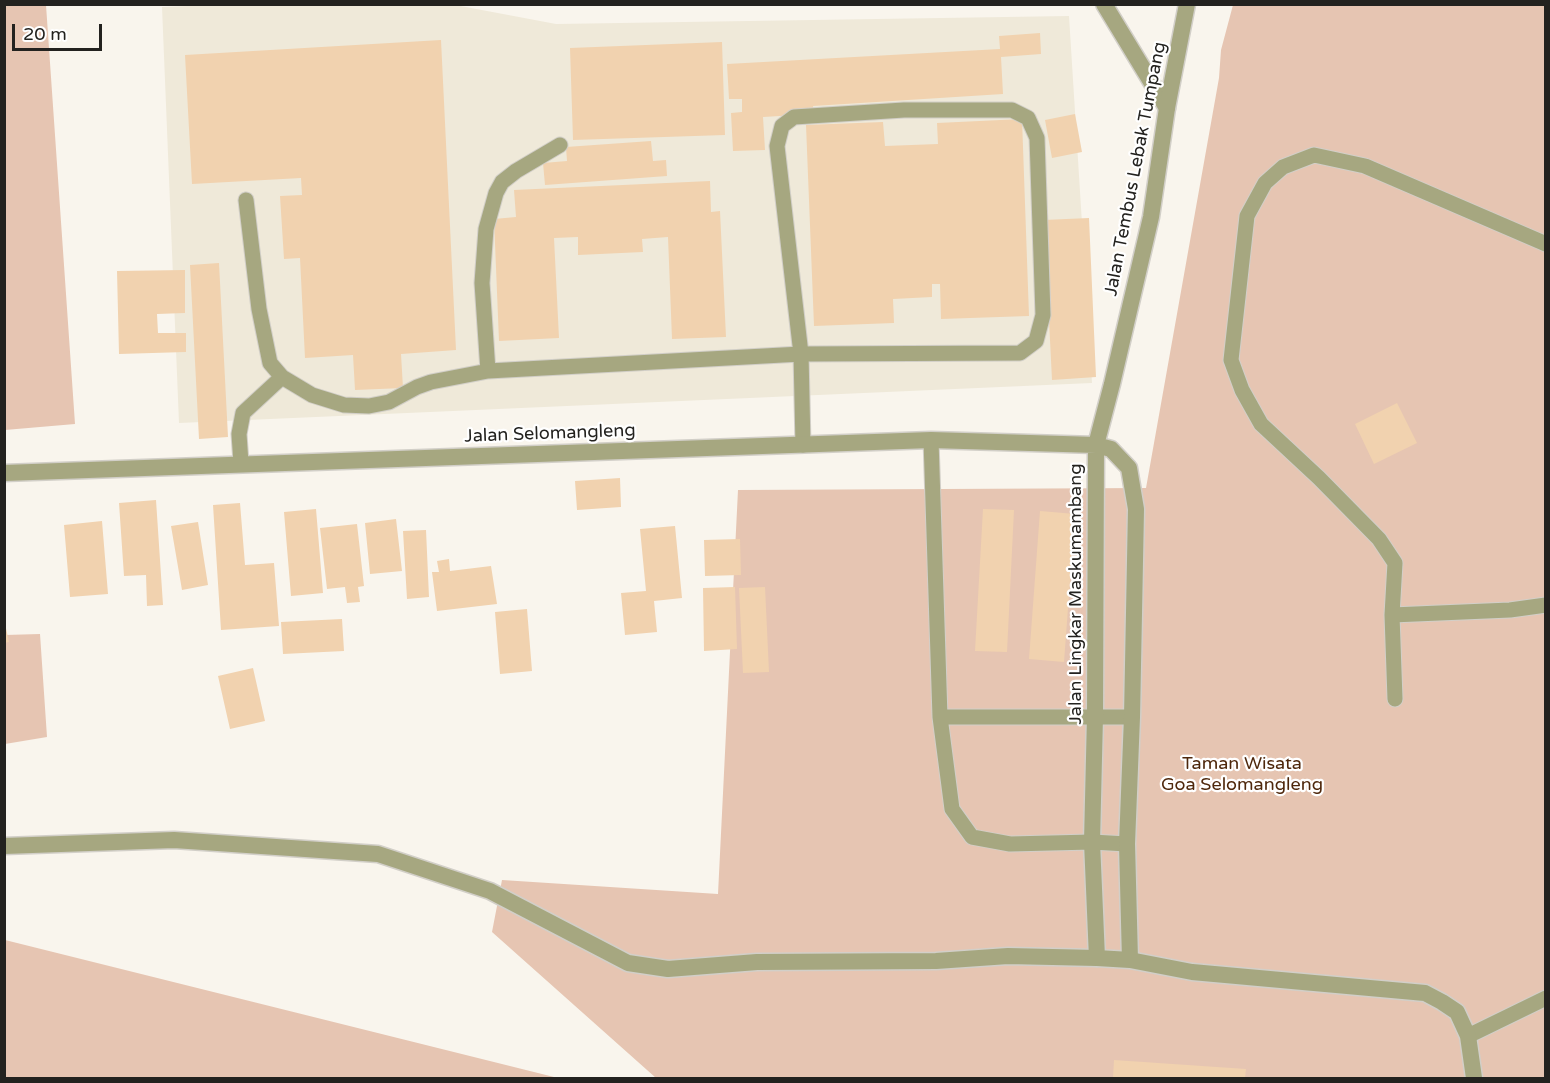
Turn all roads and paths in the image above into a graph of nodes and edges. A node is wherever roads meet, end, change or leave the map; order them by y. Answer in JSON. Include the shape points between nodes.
{"nodes":[{"id":1,"x":1104,"y":4,"type":"edge"},
{"id":2,"x":1187,"y":4,"type":"edge"},
{"id":3,"x":1167,"y":108,"type":"junction"},
{"id":4,"x":560,"y":145,"type":"dead end"},
{"id":5,"x":246,"y":200,"type":"dead end"},
{"id":6,"x":1545,"y":244,"type":"edge"},
{"id":7,"x":801,"y":354,"type":"junction"},
{"id":8,"x":488,"y":371,"type":"junction"},
{"id":9,"x":282,"y":377,"type":"junction"},
{"id":10,"x":931,"y":440,"type":"junction"},
{"id":11,"x":803,"y":445,"type":"junction"},
{"id":12,"x":1096,"y":445,"type":"junction"},
{"id":13,"x":241,"y":464,"type":"junction"},
{"id":14,"x":4,"y":473,"type":"edge"},
{"id":15,"x":1545,"y":605,"type":"edge"},
{"id":16,"x":1392,"y":615,"type":"junction"},
{"id":17,"x":1395,"y":699,"type":"dead end"},
{"id":18,"x":1095,"y":716,"type":"junction"},
{"id":19,"x":940,"y":717,"type":"junction"},
{"id":20,"x":1132,"y":717,"type":"junction"},
{"id":21,"x":1092,"y":842,"type":"junction"},
{"id":22,"x":1127,"y":844,"type":"junction"},
{"id":23,"x":4,"y":846,"type":"edge"},
{"id":24,"x":1097,"y":958,"type":"junction"},
{"id":25,"x":1130,"y":960,"type":"junction"},
{"id":26,"x":1545,"y":998,"type":"edge"},
{"id":27,"x":1468,"y":1036,"type":"junction"},
{"id":28,"x":1474,"y":1078,"type":"edge"}],
"edges":[{"from":1,"to":3,"type":"street"},
{"from":2,"to":3,"type":"street","name":"Jalan Tembus Lebak Tumpang"},
{"from":3,"to":12,"type":"street","name":"Jalan Tembus Lebak Tumpang","via":[[1151,217]]},
{"from":4,"to":8,"type":"lane","via":[[516,171],[496,193],[486,229],[482,283]]},
{"from":5,"to":9,"type":"lane","via":[[270,363]]},
{"from":6,"to":16,"type":"lane","via":[[1365,166],[1314,155],[1283,167],[1264,183],[1247,216],[1231,360],[1261,424],[1372,532],[1395,563]]},
{"from":7,"to":7,"type":"lane","via":[[1020,353],[1036,341],[1043,315],[1037,138],[1028,118],[1012,110],[904,110],[794,117],[782,126],[777,146]]},
{"from":7,"to":8,"type":"lane"},
{"from":7,"to":11,"type":"lane"},
{"from":8,"to":9,"type":"lane","via":[[431,382],[389,402],[369,406],[344,405],[312,395]]},
{"from":9,"to":13,"type":"lane","via":[[243,413],[239,434]]},
{"from":10,"to":11,"type":"street","name":"Jalan Selomangleng"},
{"from":10,"to":12,"type":"street","name":"Jalan Selomangleng"},
{"from":10,"to":19,"type":"lane"},
{"from":11,"to":13,"type":"street","name":"Jalan Selomangleng"},
{"from":12,"to":18,"type":"street","name":"Jalan Lingkar Maskumambang"},
{"from":12,"to":20,"type":"street","name":"Jalan Lingkar Maskumambang","via":[[1111,449],[1130,468],[1136,509]]},
{"from":13,"to":14,"type":"street","name":"Jalan Selomangleng"},
{"from":15,"to":16,"type":"lane"},
{"from":16,"to":17,"type":"lane"},
{"from":18,"to":19,"type":"lane"},
{"from":18,"to":20,"type":"lane"},
{"from":18,"to":21,"type":"street","name":"Jalan Lingkar Maskumambang"},
{"from":19,"to":21,"type":"lane","via":[[952,809],[972,837],[1010,844]]},
{"from":20,"to":22,"type":"street","name":"Jalan Lingkar Maskumambang"},
{"from":21,"to":22,"type":"lane"},
{"from":21,"to":24,"type":"street","name":"Jalan Lingkar Maskumambang"},
{"from":22,"to":25,"type":"street","name":"Jalan Lingkar Maskumambang"},
{"from":23,"to":24,"type":"street","via":[[174,840],[378,854],[490,891],[628,963],[668,969],[757,962],[936,961],[1008,956]]},
{"from":24,"to":25,"type":"street"},
{"from":25,"to":27,"type":"street","via":[[1192,972],[1425,993],[1457,1012]]},
{"from":26,"to":27,"type":"lane"},
{"from":27,"to":28,"type":"street"}]}
